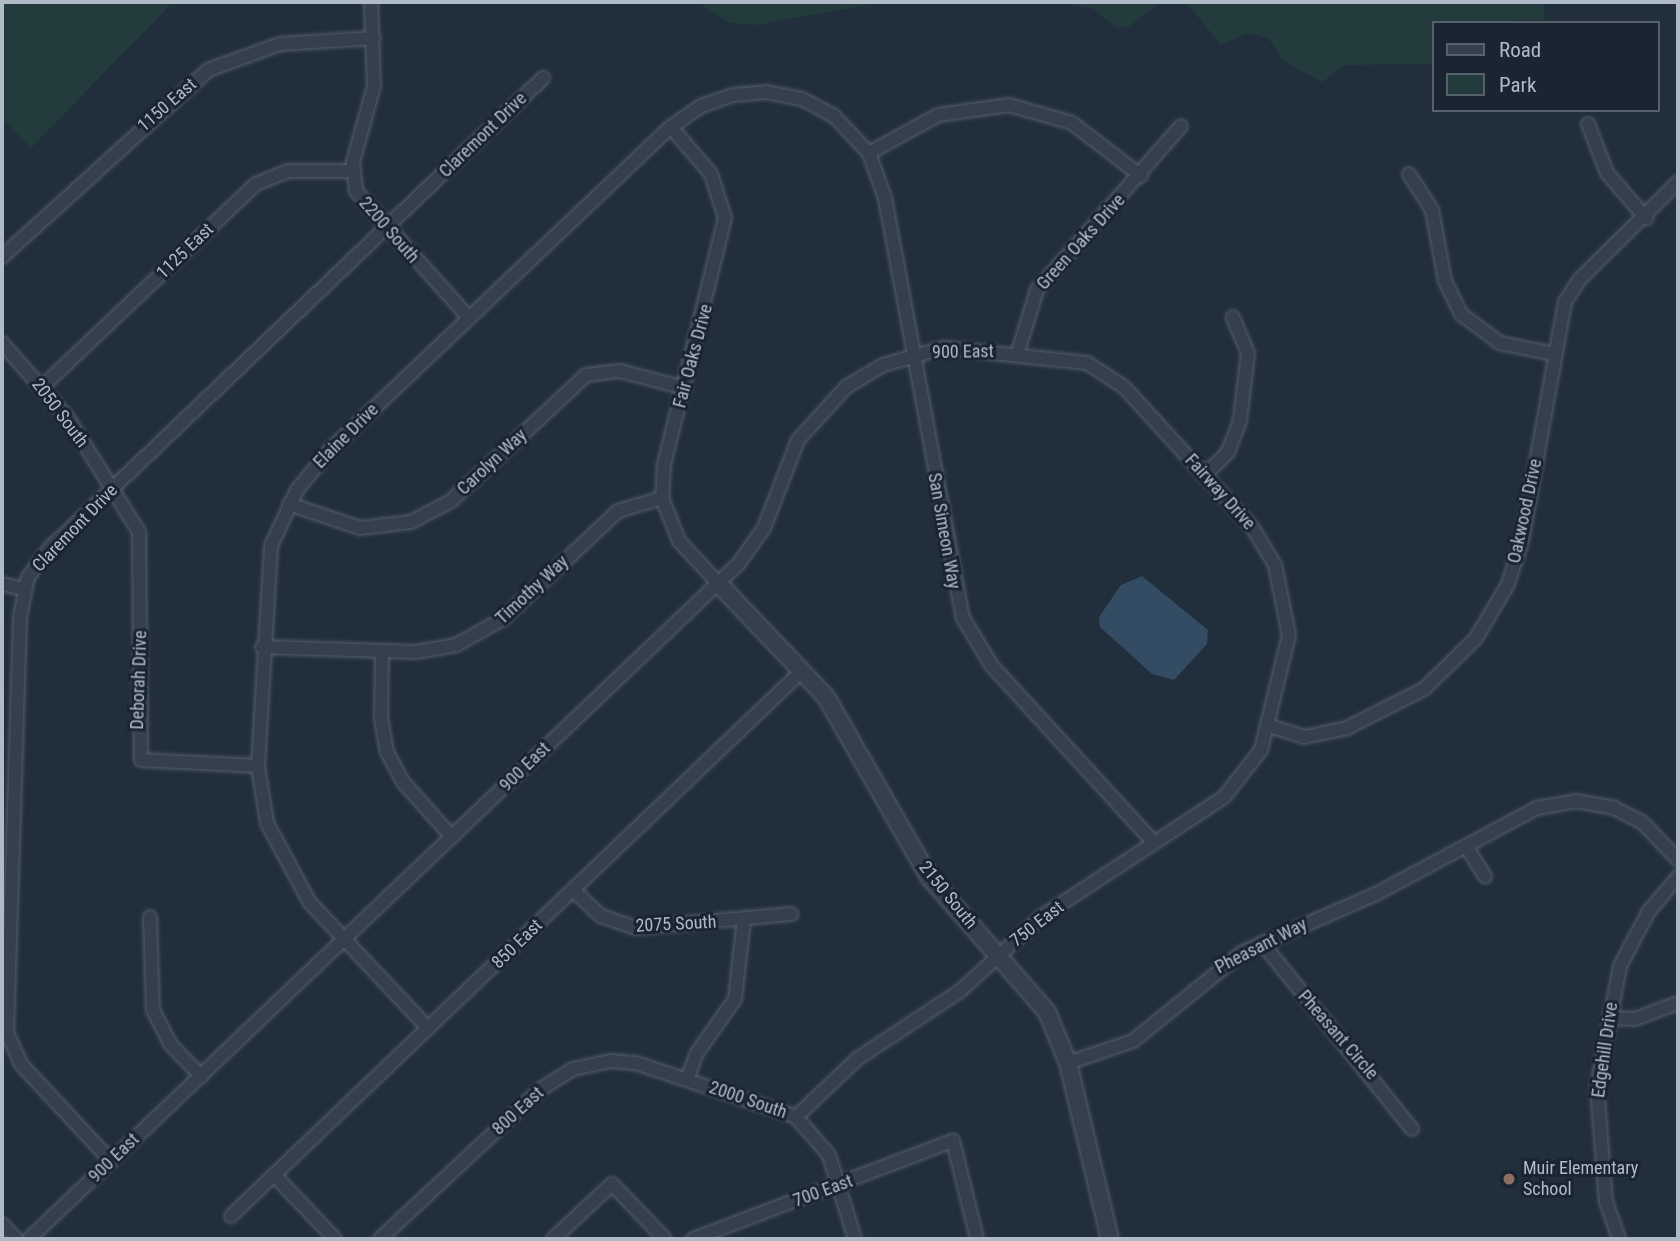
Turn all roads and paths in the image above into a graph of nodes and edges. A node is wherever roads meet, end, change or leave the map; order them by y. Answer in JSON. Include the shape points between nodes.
{"nodes":[{"id":1,"x":371,"y":2,"type":"edge"},
{"id":2,"x":374,"y":38,"type":"junction"},
{"id":3,"x":543,"y":78,"type":"dead end"},
{"id":4,"x":1588,"y":124,"type":"dead end"},
{"id":5,"x":1181,"y":126,"type":"dead end"},
{"id":6,"x":671,"y":127,"type":"junction"},
{"id":7,"x":869,"y":153,"type":"junction"},
{"id":8,"x":352,"y":171,"type":"junction"},
{"id":9,"x":1409,"y":174,"type":"dead end"},
{"id":10,"x":1141,"y":176,"type":"junction"},
{"id":11,"x":1678,"y":182,"type":"edge"},
{"id":12,"x":1646,"y":218,"type":"junction"},
{"id":13,"x":385,"y":229,"type":"junction"},
{"id":14,"x":2,"y":257,"type":"edge"},
{"id":15,"x":1233,"y":317,"type":"dead end"},
{"id":16,"x":469,"y":318,"type":"junction"},
{"id":17,"x":2,"y":343,"type":"edge"},
{"id":18,"x":1018,"y":352,"type":"junction"},
{"id":19,"x":1554,"y":354,"type":"junction"},
{"id":20,"x":913,"y":355,"type":"junction"},
{"id":21,"x":42,"y":387,"type":"junction"},
{"id":22,"x":685,"y":388,"type":"junction"},
{"id":23,"x":1205,"y":475,"type":"junction"},
{"id":24,"x":113,"y":488,"type":"junction"},
{"id":25,"x":662,"y":498,"type":"junction"},
{"id":26,"x":289,"y":504,"type":"junction"},
{"id":27,"x":719,"y":583,"type":"junction"},
{"id":28,"x":2,"y":584,"type":"edge"},
{"id":29,"x":23,"y":589,"type":"junction"},
{"id":30,"x":262,"y":647,"type":"junction"},
{"id":31,"x":382,"y":651,"type":"junction"},
{"id":32,"x":802,"y":671,"type":"junction"},
{"id":33,"x":1269,"y":726,"type":"junction"},
{"id":34,"x":258,"y":766,"type":"junction"},
{"id":35,"x":452,"y":837,"type":"junction"},
{"id":36,"x":1154,"y":843,"type":"junction"},
{"id":37,"x":1466,"y":846,"type":"junction"},
{"id":38,"x":1678,"y":860,"type":"edge"},
{"id":39,"x":1485,"y":877,"type":"dead end"},
{"id":40,"x":1678,"y":877,"type":"edge"},
{"id":41,"x":573,"y":890,"type":"junction"},
{"id":42,"x":790,"y":914,"type":"dead end"},
{"id":43,"x":150,"y":917,"type":"dead end"},
{"id":44,"x":744,"y":919,"type":"junction"},
{"id":45,"x":344,"y":939,"type":"junction"},
{"id":46,"x":1262,"y":943,"type":"junction"},
{"id":47,"x":999,"y":954,"type":"junction"},
{"id":48,"x":1678,"y":1003,"type":"edge"},
{"id":49,"x":1609,"y":1018,"type":"junction"},
{"id":50,"x":428,"y":1028,"type":"junction"},
{"id":51,"x":1068,"y":1063,"type":"junction"},
{"id":52,"x":201,"y":1076,"type":"junction"},
{"id":53,"x":687,"y":1080,"type":"junction"},
{"id":54,"x":796,"y":1117,"type":"junction"},
{"id":55,"x":1412,"y":1129,"type":"dead end"},
{"id":56,"x":111,"y":1161,"type":"junction"},
{"id":57,"x":274,"y":1175,"type":"junction"},
{"id":58,"x":841,"y":1184,"type":"junction"},
{"id":59,"x":231,"y":1216,"type":"dead end"},
{"id":60,"x":2,"y":1224,"type":"edge"},
{"id":61,"x":16,"y":1239,"type":"edge"},
{"id":62,"x":29,"y":1239,"type":"edge"},
{"id":63,"x":335,"y":1239,"type":"edge"},
{"id":64,"x":380,"y":1239,"type":"edge"},
{"id":65,"x":553,"y":1239,"type":"edge"},
{"id":66,"x":664,"y":1239,"type":"edge"},
{"id":67,"x":693,"y":1239,"type":"edge"},
{"id":68,"x":855,"y":1239,"type":"edge"},
{"id":69,"x":977,"y":1239,"type":"edge"},
{"id":70,"x":1110,"y":1239,"type":"edge"},
{"id":71,"x":1619,"y":1239,"type":"edge"}],
"edges":[{"from":1,"to":2,"type":"street"},
{"from":2,"to":8,"type":"street","via":[[373,98]]},
{"from":2,"to":14,"type":"street","name":"1150 East","via":[[272,45],[208,70]]},
{"from":3,"to":13,"type":"street","name":"Claremont Drive"},
{"from":4,"to":12,"type":"street","via":[[1607,173]]},
{"from":5,"to":10,"type":"street","name":"Green Oaks Drive"},
{"from":6,"to":7,"type":"street","name":"Elaine Drive","via":[[717,99],[775,93],[834,116]]},
{"from":6,"to":16,"type":"street","name":"Elaine Drive"},
{"from":6,"to":22,"type":"street","name":"Fair Oaks Drive","via":[[711,174],[724,218]]},
{"from":7,"to":10,"type":"street","via":[[938,115],[1009,105],[1072,122]]},
{"from":7,"to":20,"type":"street","name":"San Simeon Way","via":[[885,198]]},
{"from":8,"to":13,"type":"street","name":"2200 South","via":[[360,201]]},
{"from":8,"to":21,"type":"street","name":"1125 East","via":[[289,171],[257,184]]},
{"from":9,"to":19,"type":"street","via":[[1432,210],[1445,281],[1461,313],[1500,343]]},
{"from":10,"to":18,"type":"street","name":"Green Oaks Drive","via":[[1037,290]]},
{"from":11,"to":12,"type":"street","name":"Oakwood Drive"},
{"from":12,"to":19,"type":"street","name":"Oakwood Drive","via":[[1572,289]]},
{"from":13,"to":16,"type":"street","name":"2200 South"},
{"from":13,"to":24,"type":"street","name":"Claremont Drive"},
{"from":15,"to":23,"type":"street","via":[[1248,354],[1240,419],[1228,452]]},
{"from":16,"to":26,"type":"street","name":"Elaine Drive","via":[[317,463]]},
{"from":17,"to":21,"type":"street","name":"2050 South"},
{"from":18,"to":20,"type":"street","name":"900 East","via":[[954,348]]},
{"from":18,"to":23,"type":"street","name":"Fairway Drive","via":[[1076,360],[1107,373]]},
{"from":19,"to":33,"type":"street","name":"Oakwood Drive","via":[[1522,541],[1508,584],[1476,638],[1424,689],[1347,728],[1304,737]]},
{"from":20,"to":27,"type":"street","name":"900 East","via":[[857,379],[815,417],[787,463],[764,528]]},
{"from":20,"to":36,"type":"street","name":"San Simeon Way","via":[[954,585],[970,633],[992,666]]},
{"from":21,"to":24,"type":"street","name":"2050 South"},
{"from":22,"to":25,"type":"street","name":"Fair Oaks Drive","via":[[664,464]]},
{"from":22,"to":26,"type":"street","name":"Carolyn Way","via":[[620,371],[586,375],[451,501],[411,522],[360,528]]},
{"from":23,"to":33,"type":"street","name":"Fairway Drive","via":[[1261,540],[1284,592],[1289,635]]},
{"from":24,"to":29,"type":"street","name":"Claremont Drive","via":[[43,556]]},
{"from":24,"to":34,"type":"street","name":"Deborah Drive","via":[[134,520],[144,557],[141,760]]},
{"from":25,"to":27,"type":"street","name":"Fair Oaks Drive","via":[[679,541]]},
{"from":25,"to":31,"type":"street","name":"Timothy Way","via":[[618,511],[481,634],[443,649]]},
{"from":26,"to":30,"type":"street","name":"Elaine Drive","via":[[268,561]]},
{"from":27,"to":32,"type":"street","name":"2150 South"},
{"from":27,"to":35,"type":"street","name":"900 East"},
{"from":28,"to":29,"type":"street"},
{"from":29,"to":56,"type":"street","name":"Claremont Drive","via":[[7,1033],[21,1064]]},
{"from":30,"to":31,"type":"street","name":"Timothy Way"},
{"from":30,"to":34,"type":"street","name":"Elaine Drive"},
{"from":31,"to":35,"type":"street","via":[[387,752],[403,782]]},
{"from":32,"to":41,"type":"street","name":"850 East"},
{"from":32,"to":47,"type":"street","name":"2150 South","via":[[834,709],[929,877]]},
{"from":33,"to":36,"type":"street","name":"750 East","via":[[1254,762],[1235,786]]},
{"from":34,"to":45,"type":"street","name":"Elaine Drive","via":[[281,858]]},
{"from":35,"to":45,"type":"street","name":"900 East"},
{"from":36,"to":47,"type":"street","name":"750 East","via":[[1040,918]]},
{"from":37,"to":38,"type":"street","name":"Pheasant Way","via":[[1537,808],[1586,802],[1633,816]]},
{"from":37,"to":39,"type":"street"},
{"from":37,"to":46,"type":"street","name":"Pheasant Way"},
{"from":40,"to":49,"type":"street","name":"Edgehill Drive","via":[[1632,939]]},
{"from":41,"to":44,"type":"street","name":"2075 South","via":[[601,916],[635,928]]},
{"from":41,"to":50,"type":"street","name":"850 East"},
{"from":42,"to":44,"type":"street","name":"2075 South"},
{"from":43,"to":52,"type":"street","via":[[153,1010],[170,1044]]},
{"from":44,"to":53,"type":"street","via":[[736,999],[697,1053]]},
{"from":45,"to":50,"type":"street","name":"Elaine Drive"},
{"from":45,"to":52,"type":"street","name":"900 East"},
{"from":46,"to":51,"type":"street","name":"Pheasant Way","via":[[1208,974],[1133,1041]]},
{"from":46,"to":55,"type":"street","name":"Pheasant Circle"},
{"from":47,"to":51,"type":"street","name":"2150 South","via":[[1046,1012]]},
{"from":47,"to":54,"type":"street","name":"750 East","via":[[960,990],[856,1059]]},
{"from":48,"to":49,"type":"street","via":[[1635,1019]]},
{"from":49,"to":71,"type":"street","name":"Edgehill Drive","via":[[1597,1114],[1606,1202]]},
{"from":50,"to":57,"type":"street","name":"850 East"},
{"from":51,"to":70,"type":"street","name":"2150 South"},
{"from":52,"to":56,"type":"street","name":"900 East"},
{"from":53,"to":54,"type":"street","name":"2000 South"},
{"from":53,"to":64,"type":"street","name":"800 East","via":[[623,1061],[586,1064],[562,1075]]},
{"from":54,"to":58,"type":"street","name":"2000 South","via":[[821,1141]]},
{"from":56,"to":62,"type":"street","name":"900 East"},
{"from":57,"to":59,"type":"street","name":"850 East"},
{"from":57,"to":63,"type":"street"},
{"from":58,"to":67,"type":"street","name":"700 East"},
{"from":58,"to":68,"type":"street","name":"2000 South"},
{"from":58,"to":69,"type":"street","name":"700 East","via":[[953,1141]]},
{"from":60,"to":61,"type":"street"},
{"from":65,"to":66,"type":"street","via":[[612,1184]]}]}
